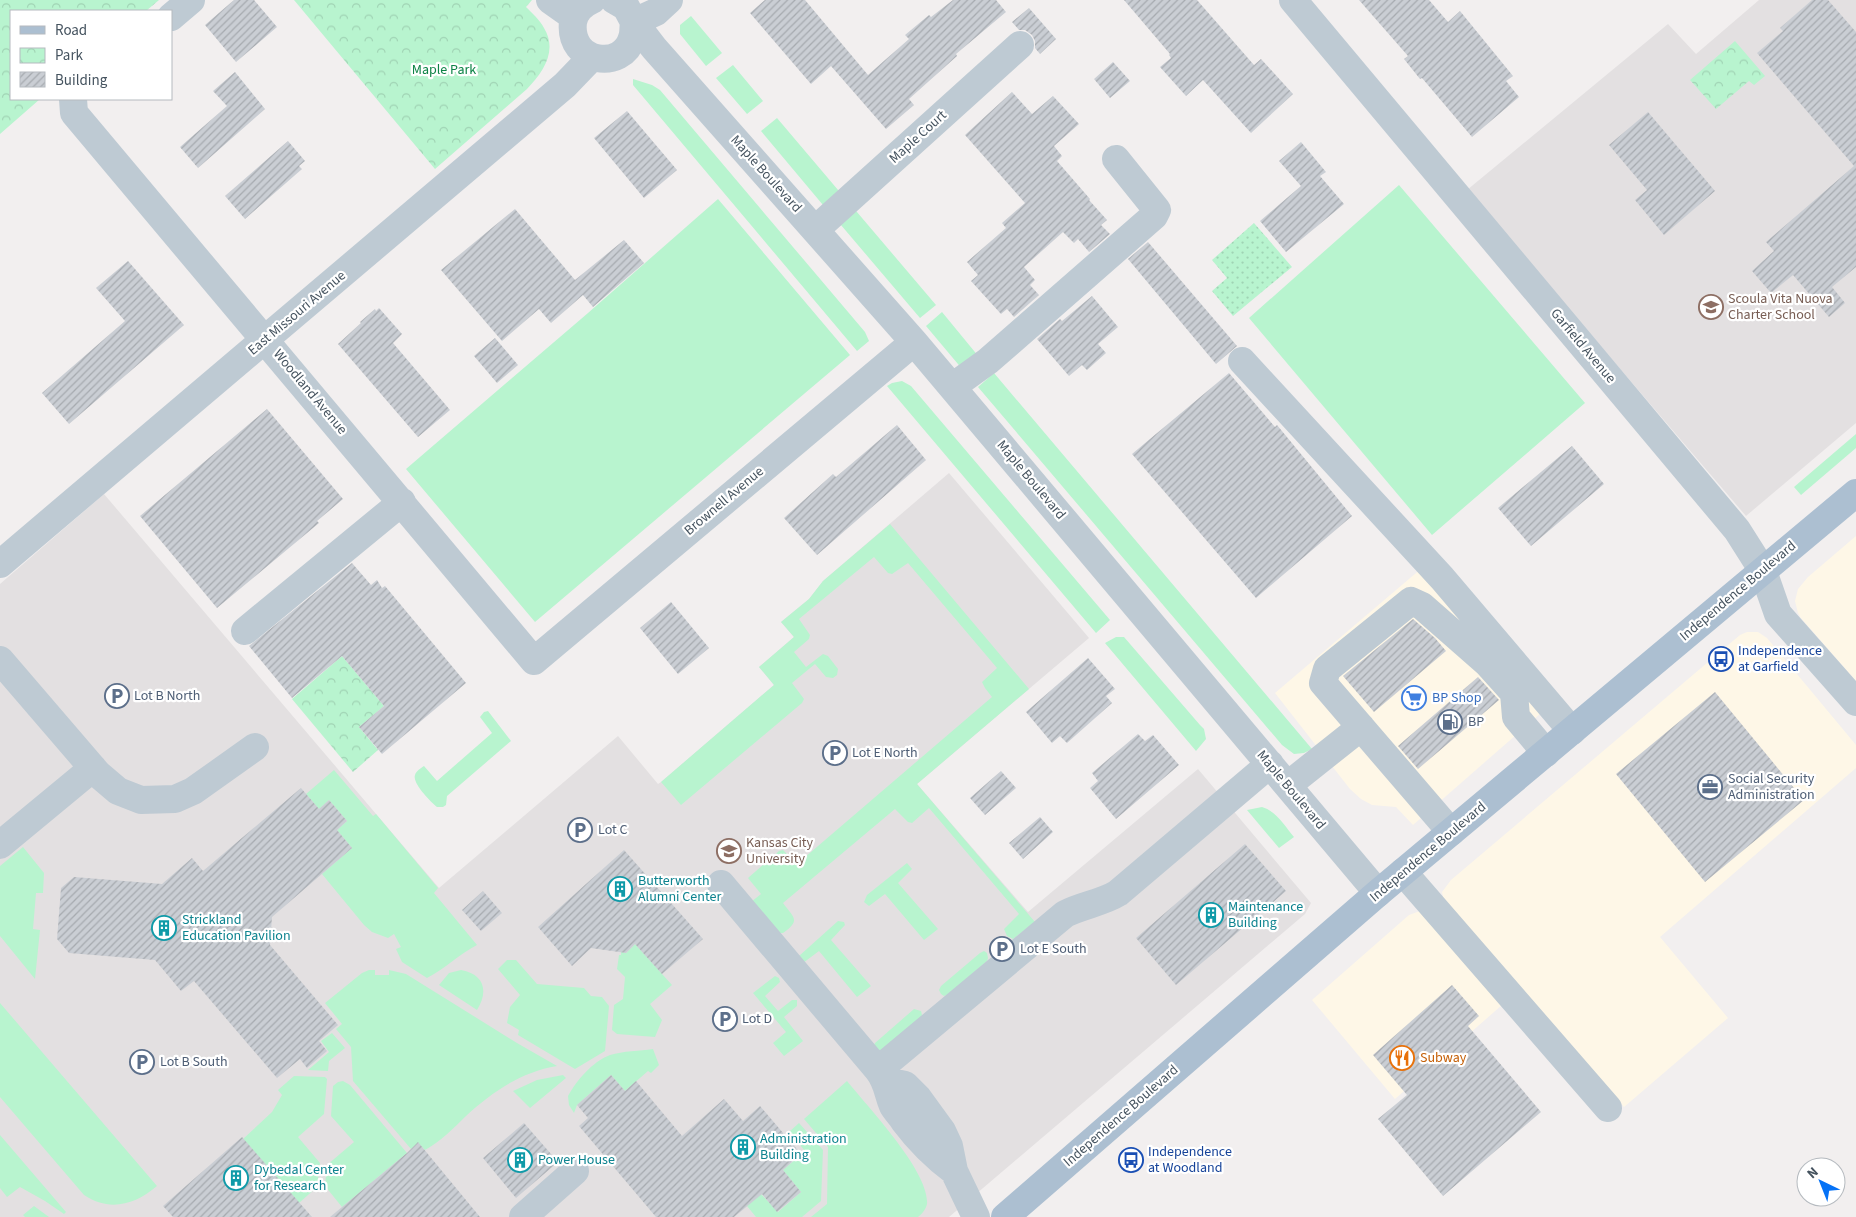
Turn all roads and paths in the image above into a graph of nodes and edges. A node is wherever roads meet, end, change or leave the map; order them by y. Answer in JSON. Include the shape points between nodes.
{"nodes":[{"id":1,"x":191,"y":0,"type":"edge"},
{"id":2,"x":550,"y":0,"type":"edge"},
{"id":3,"x":614,"y":0,"type":"edge"},
{"id":4,"x":669,"y":0,"type":"edge"},
{"id":5,"x":1293,"y":0,"type":"edge"},
{"id":6,"x":583,"y":9,"type":"edge"},
{"id":7,"x":172,"y":16,"type":"edge"},
{"id":8,"x":634,"y":22,"type":"junction"},
{"id":9,"x":1020,"y":45,"type":"dead end"},
{"id":10,"x":623,"y":53,"type":"junction"},
{"id":11,"x":591,"y":58,"type":"junction"},
{"id":12,"x":676,"y":73,"type":"junction"},
{"id":13,"x":73,"y":100,"type":"edge"},
{"id":14,"x":1116,"y":159,"type":"dead end"},
{"id":15,"x":815,"y":230,"type":"junction"},
{"id":16,"x":266,"y":339,"type":"junction"},
{"id":17,"x":914,"y":342,"type":"junction"},
{"id":18,"x":1242,"y":361,"type":"dead end"},
{"id":19,"x":952,"y":387,"type":"junction"},
{"id":20,"x":1856,"y":492,"type":"edge"},
{"id":21,"x":402,"y":502,"type":"junction"},
{"id":22,"x":0,"y":564,"type":"edge"},
{"id":23,"x":1763,"y":571,"type":"junction"},
{"id":24,"x":246,"y":631,"type":"dead end"},
{"id":25,"x":0,"y":660,"type":"edge"},
{"id":26,"x":534,"y":660,"type":"joint"},
{"id":27,"x":1856,"y":702,"type":"edge"},
{"id":28,"x":1361,"y":727,"type":"junction"},
{"id":29,"x":1572,"y":731,"type":"junction"},
{"id":30,"x":255,"y":747,"type":"dead end"},
{"id":31,"x":1546,"y":753,"type":"junction"},
{"id":32,"x":1270,"y":764,"type":"junction"},
{"id":33,"x":93,"y":768,"type":"junction"},
{"id":34,"x":1288,"y":785,"type":"junction"},
{"id":35,"x":1451,"y":832,"type":"junction"},
{"id":36,"x":0,"y":845,"type":"edge"},
{"id":37,"x":1404,"y":872,"type":"junction"},
{"id":38,"x":721,"y":884,"type":"dead end"},
{"id":39,"x":1378,"y":893,"type":"junction"},
{"id":40,"x":882,"y":1075,"type":"junction"},
{"id":41,"x":1608,"y":1108,"type":"dead end"},
{"id":42,"x":576,"y":1171,"type":"dead end"},
{"id":43,"x":523,"y":1217,"type":"edge"},
{"id":44,"x":976,"y":1217,"type":"edge"},
{"id":45,"x":1005,"y":1217,"type":"edge"}],
"edges":[{"from":1,"to":7,"type":"street"},
{"from":2,"to":6,"type":"street"},
{"from":3,"to":8,"type":"street","name":"Maple Boulevard","via":[[626,7]]},
{"from":4,"to":8,"type":"street","via":[[656,12]]},
{"from":5,"to":23,"type":"street","name":"Garfield Avenue","via":[[1737,530]]},
{"from":6,"to":11,"type":"street","via":[[572,32],[578,47]]},
{"from":8,"to":10,"type":"street","via":[[632,39]]},
{"from":8,"to":12,"type":"street","name":"Maple Boulevard"},
{"from":9,"to":15,"type":"street","name":"Maple Court"},
{"from":10,"to":11,"type":"street","via":[[607,59]]},
{"from":10,"to":12,"type":"street","name":"Maple Boulevard"},
{"from":11,"to":16,"type":"street","name":"East Missouri Avenue","via":[[565,85]]},
{"from":12,"to":15,"type":"street","name":"Maple Boulevard"},
{"from":13,"to":16,"type":"street","name":"Woodland Avenue","via":[[74,113]]},
{"from":14,"to":19,"type":"street","via":[[1158,210],[1154,216],[988,362]]},
{"from":15,"to":17,"type":"street","name":"Maple Boulevard"},
{"from":16,"to":21,"type":"street","name":"Woodland Avenue"},
{"from":16,"to":22,"type":"street","name":"East Missouri Avenue"},
{"from":17,"to":19,"type":"street","name":"Maple Boulevard"},
{"from":17,"to":26,"type":"street","name":"Brownell Avenue"},
{"from":18,"to":29,"type":"street","via":[[1442,578]]},
{"from":19,"to":32,"type":"street","name":"Maple Boulevard"},
{"from":20,"to":23,"type":"main road","name":"Independence Boulevard"},
{"from":21,"to":24,"type":"street"},
{"from":21,"to":26,"type":"street","name":"Woodland Avenue"},
{"from":23,"to":27,"type":"street","name":"Garfield Avenue","via":[[1778,614]]},
{"from":23,"to":29,"type":"main road","name":"Independence Boulevard"},
{"from":25,"to":33,"type":"street"},
{"from":28,"to":31,"type":"street","via":[[1323,683],[1327,669],[1412,601],[1422,606],[1487,663],[1514,693],[1516,717]]},
{"from":28,"to":34,"type":"street"},
{"from":28,"to":35,"type":"street"},
{"from":29,"to":31,"type":"main road","name":"Independence Boulevard"},
{"from":30,"to":33,"type":"street","via":[[193,791],[175,799],[141,800],[118,791]]},
{"from":31,"to":35,"type":"main road","name":"Independence Boulevard"},
{"from":32,"to":34,"type":"street","name":"Maple Boulevard"},
{"from":32,"to":40,"type":"street","via":[[1118,893],[1108,900],[1065,914]]},
{"from":33,"to":36,"type":"street"},
{"from":34,"to":39,"type":"street","name":"Maple Boulevard"},
{"from":35,"to":37,"type":"main road","name":"Independence Boulevard"},
{"from":37,"to":39,"type":"main road","name":"Independence Boulevard"},
{"from":37,"to":41,"type":"street"},
{"from":38,"to":40,"type":"street"},
{"from":39,"to":45,"type":"main road","name":"Independence Boulevard"},
{"from":40,"to":44,"type":"street","via":[[894,1108],[919,1141],[954,1171]]},
{"from":42,"to":43,"type":"street"}]}
